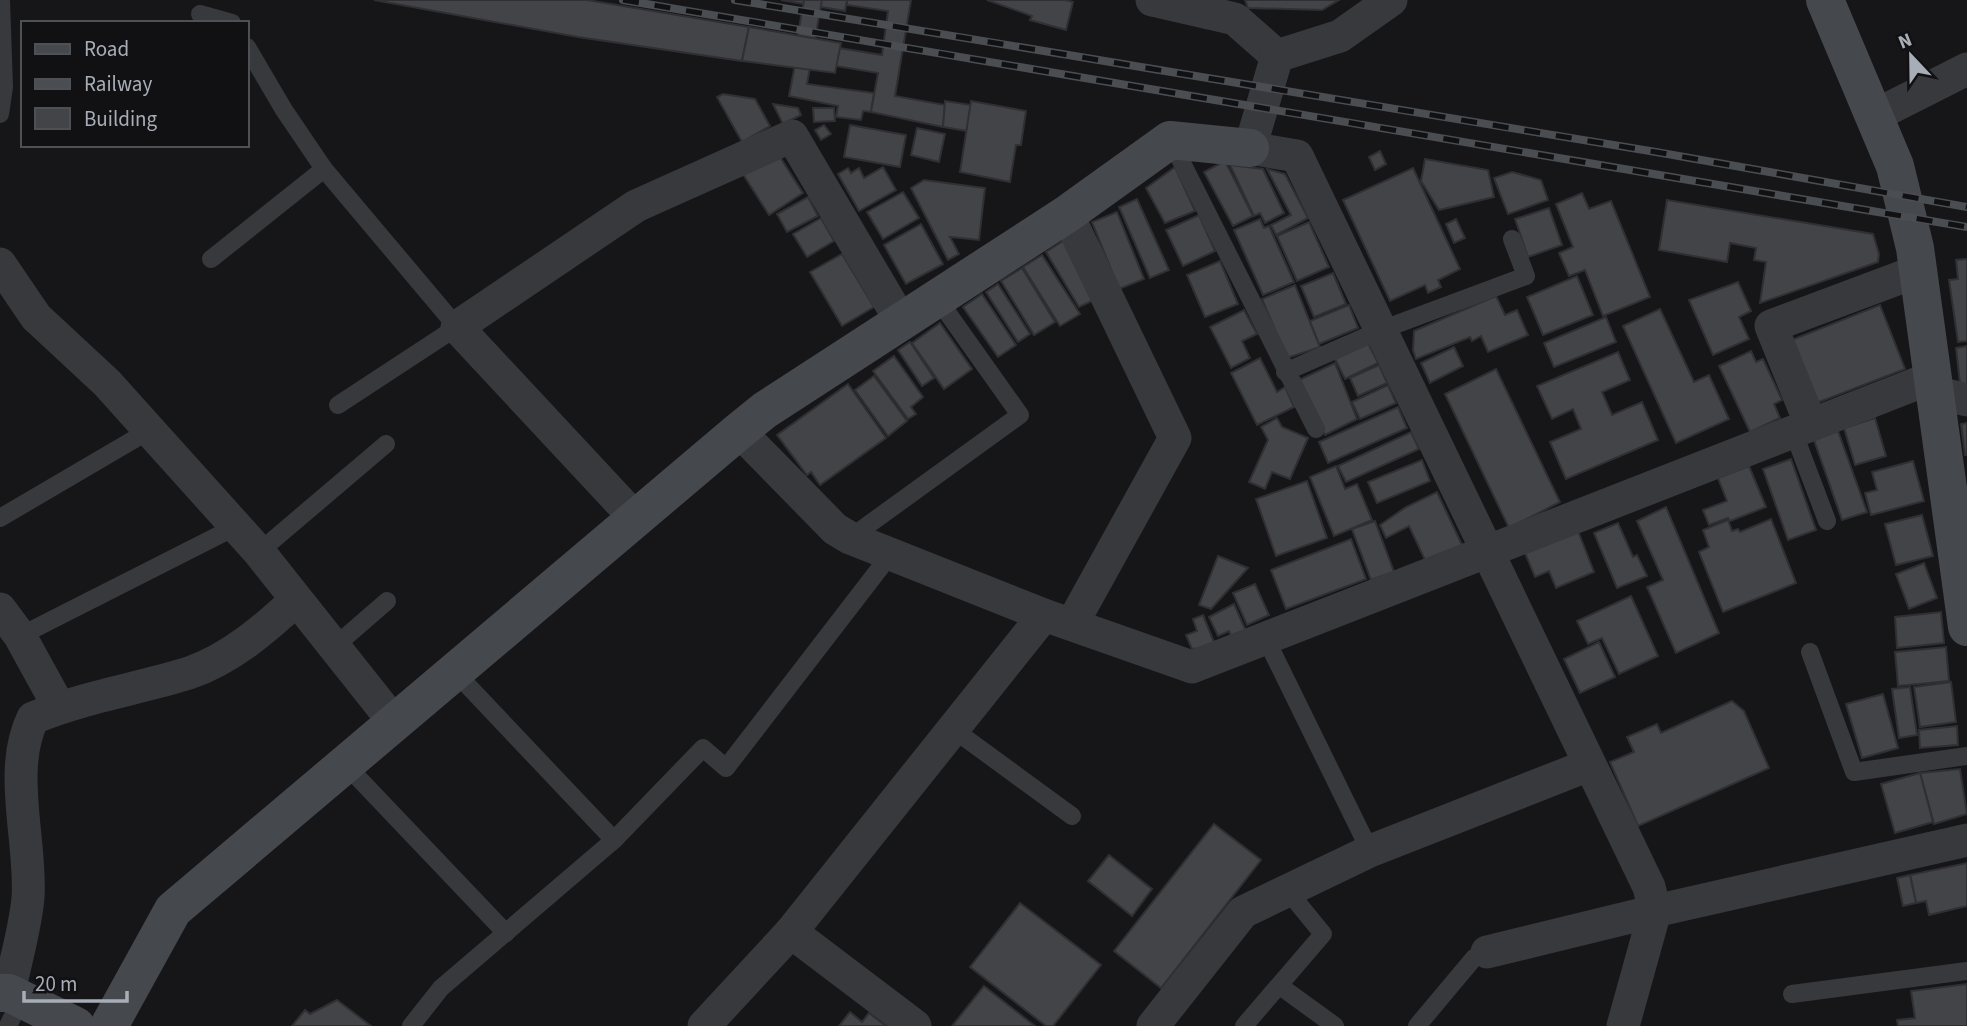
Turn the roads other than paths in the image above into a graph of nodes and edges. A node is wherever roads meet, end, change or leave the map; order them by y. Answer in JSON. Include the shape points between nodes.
{"nodes":[{"id":1,"x":1,"y":0,"type":"edge"},
{"id":2,"x":1152,"y":0,"type":"edge"},
{"id":3,"x":1391,"y":0,"type":"edge"},
{"id":4,"x":1825,"y":0,"type":"edge"},
{"id":5,"x":1231,"y":9,"type":"edge"},
{"id":6,"x":200,"y":14,"type":"dead end"},
{"id":7,"x":225,"y":21,"type":"edge"},
{"id":8,"x":248,"y":49,"type":"edge"},
{"id":9,"x":1276,"y":56,"type":"junction"},
{"id":10,"x":1967,"y":69,"type":"edge"},
{"id":11,"x":0,"y":114,"type":"edge"},
{"id":12,"x":1874,"y":116,"type":"junction"},
{"id":13,"x":1170,"y":140,"type":"junction"},
{"id":14,"x":1250,"y":148,"type":"junction"},
{"id":15,"x":324,"y":169,"type":"junction"},
{"id":16,"x":1067,"y":214,"type":"junction"},
{"id":17,"x":1511,"y":239,"type":"dead end"},
{"id":18,"x":211,"y":259,"type":"dead end"},
{"id":19,"x":0,"y":264,"type":"edge"},
{"id":20,"x":1918,"y":271,"type":"junction"},
{"id":21,"x":937,"y":298,"type":"junction"},
{"id":22,"x":901,"y":321,"type":"junction"},
{"id":23,"x":457,"y":327,"type":"junction"},
{"id":24,"x":1381,"y":330,"type":"junction"},
{"id":25,"x":1285,"y":372,"type":"junction"},
{"id":26,"x":1944,"y":390,"type":"edge"},
{"id":27,"x":338,"y":405,"type":"dead end"},
{"id":28,"x":1802,"y":428,"type":"junction"},
{"id":29,"x":1316,"y":429,"type":"dead end"},
{"id":30,"x":150,"y":430,"type":"junction"},
{"id":31,"x":739,"y":431,"type":"junction"},
{"id":32,"x":386,"y":444,"type":"dead end"},
{"id":33,"x":0,"y":518,"type":"edge"},
{"id":34,"x":636,"y":519,"type":"junction"},
{"id":35,"x":1827,"y":522,"type":"dead end"},
{"id":36,"x":235,"y":527,"type":"junction"},
{"id":37,"x":850,"y":538,"type":"junction"},
{"id":38,"x":258,"y":552,"type":"junction"},
{"id":39,"x":1488,"y":553,"type":"junction"},
{"id":40,"x":890,"y":555,"type":"junction"},
{"id":41,"x":296,"y":600,"type":"junction"},
{"id":42,"x":387,"y":601,"type":"dead end"},
{"id":43,"x":0,"y":610,"type":"edge"},
{"id":44,"x":1058,"y":620,"type":"junction"},
{"id":45,"x":1967,"y":627,"type":"edge"},
{"id":46,"x":20,"y":636,"type":"junction"},
{"id":47,"x":1266,"y":639,"type":"junction"},
{"id":48,"x":334,"y":647,"type":"junction"},
{"id":49,"x":1810,"y":652,"type":"dead end"},
{"id":50,"x":454,"y":671,"type":"junction"},
{"id":51,"x":60,"y":707,"type":"junction"},
{"id":52,"x":394,"y":722,"type":"junction"},
{"id":53,"x":953,"y":729,"type":"junction"},
{"id":54,"x":1967,"y":755,"type":"edge"},
{"id":55,"x":345,"y":764,"type":"junction"},
{"id":56,"x":1589,"y":765,"type":"junction"},
{"id":57,"x":11,"y":801,"type":"edge"},
{"id":58,"x":1072,"y":816,"type":"dead end"},
{"id":59,"x":614,"y":840,"type":"junction"},
{"id":60,"x":1967,"y":840,"type":"edge"},
{"id":61,"x":1370,"y":852,"type":"junction"},
{"id":62,"x":1287,"y":890,"type":"junction"},
{"id":63,"x":1656,"y":911,"type":"junction"},
{"id":64,"x":791,"y":932,"type":"junction"},
{"id":65,"x":506,"y":933,"type":"junction"},
{"id":66,"x":1487,"y":952,"type":"joint"},
{"id":67,"x":1967,"y":971,"type":"edge"},
{"id":68,"x":1280,"y":986,"type":"junction"},
{"id":69,"x":1792,"y":994,"type":"dead end"},
{"id":70,"x":9,"y":1003,"type":"edge"},
{"id":71,"x":76,"y":1026,"type":"edge"},
{"id":72,"x":109,"y":1026,"type":"edge"},
{"id":73,"x":411,"y":1026,"type":"edge"},
{"id":74,"x":704,"y":1026,"type":"edge"},
{"id":75,"x":915,"y":1026,"type":"edge"},
{"id":76,"x":1153,"y":1026,"type":"edge"},
{"id":77,"x":1244,"y":1026,"type":"edge"},
{"id":78,"x":1335,"y":1026,"type":"edge"},
{"id":79,"x":1417,"y":1026,"type":"edge"},
{"id":80,"x":1623,"y":1026,"type":"edge"}],
"edges":[{"from":1,"to":11,"type":"lane","via":[[4,87]]},
{"from":2,"to":5,"type":"street"},
{"from":3,"to":9,"type":"street","via":[[1340,36]]},
{"from":4,"to":12,"type":"street"},
{"from":5,"to":9,"type":"street"},
{"from":6,"to":7,"type":"lane"},
{"from":8,"to":15,"type":"lane"},
{"from":9,"to":14,"type":"street"},
{"from":10,"to":12,"type":"street"},
{"from":12,"to":20,"type":"street","via":[[1903,194]]},
{"from":13,"to":14,"type":"street"},
{"from":13,"to":16,"type":"street"},
{"from":13,"to":25,"type":"lane"},
{"from":14,"to":24,"type":"street","via":[[1297,156]]},
{"from":15,"to":18,"type":"lane"},
{"from":15,"to":23,"type":"lane"},
{"from":16,"to":21,"type":"street"},
{"from":16,"to":44,"type":"street","via":[[1175,438]]},
{"from":17,"to":24,"type":"lane","via":[[1525,276]]},
{"from":19,"to":30,"type":"street","via":[[36,317]]},
{"from":20,"to":26,"type":"street"},
{"from":20,"to":28,"type":"street","via":[[1771,326]]},
{"from":21,"to":22,"type":"street"},
{"from":21,"to":37,"type":"lane","via":[[1020,415]]},
{"from":22,"to":23,"type":"street","via":[[792,136],[636,206]]},
{"from":22,"to":31,"type":"street"},
{"from":23,"to":27,"type":"lane"},
{"from":23,"to":34,"type":"street"},
{"from":24,"to":25,"type":"lane"},
{"from":24,"to":39,"type":"street"},
{"from":25,"to":29,"type":"lane"},
{"from":26,"to":28,"type":"street"},
{"from":26,"to":45,"type":"street"},
{"from":28,"to":35,"type":"lane"},
{"from":28,"to":39,"type":"street"},
{"from":30,"to":33,"type":"lane"},
{"from":30,"to":36,"type":"street"},
{"from":31,"to":34,"type":"street"},
{"from":31,"to":37,"type":"street","via":[[835,529]]},
{"from":32,"to":38,"type":"lane"},
{"from":34,"to":50,"type":"street"},
{"from":36,"to":38,"type":"street"},
{"from":36,"to":46,"type":"lane"},
{"from":37,"to":40,"type":"street"},
{"from":38,"to":41,"type":"street"},
{"from":39,"to":47,"type":"street"},
{"from":39,"to":56,"type":"street"},
{"from":40,"to":44,"type":"street"},
{"from":40,"to":59,"type":"lane","via":[[726,768],[703,748]]},
{"from":41,"to":48,"type":"street"},
{"from":41,"to":51,"type":"street","via":[[262,631],[191,672]]},
{"from":42,"to":48,"type":"lane"},
{"from":43,"to":46,"type":"street"},
{"from":44,"to":47,"type":"street","via":[[1192,667]]},
{"from":44,"to":53,"type":"street"},
{"from":46,"to":51,"type":"street"},
{"from":47,"to":61,"type":"lane"},
{"from":48,"to":52,"type":"street"},
{"from":49,"to":54,"type":"lane","via":[[1854,772]]},
{"from":50,"to":52,"type":"street"},
{"from":50,"to":59,"type":"lane"},
{"from":51,"to":57,"type":"street","via":[[33,718],[24,734]]},
{"from":52,"to":55,"type":"street"},
{"from":53,"to":58,"type":"lane"},
{"from":53,"to":64,"type":"street"},
{"from":55,"to":65,"type":"lane"},
{"from":55,"to":72,"type":"street","via":[[173,910]]},
{"from":56,"to":61,"type":"street"},
{"from":56,"to":63,"type":"street","via":[[1649,887]]},
{"from":57,"to":70,"type":"street","via":[[28,898]]},
{"from":59,"to":65,"type":"lane"},
{"from":60,"to":63,"type":"street"},
{"from":61,"to":62,"type":"street"},
{"from":62,"to":68,"type":"lane","via":[[1323,934]]},
{"from":62,"to":76,"type":"street","via":[[1243,912]]},
{"from":63,"to":66,"type":"street"},
{"from":63,"to":80,"type":"street"},
{"from":64,"to":74,"type":"street"},
{"from":64,"to":75,"type":"street"},
{"from":65,"to":73,"type":"lane","via":[[441,988]]},
{"from":66,"to":79,"type":"lane","via":[[1474,958]]},
{"from":67,"to":69,"type":"lane"},
{"from":68,"to":77,"type":"lane"},
{"from":68,"to":78,"type":"lane"},
{"from":70,"to":71,"type":"street"}]}
